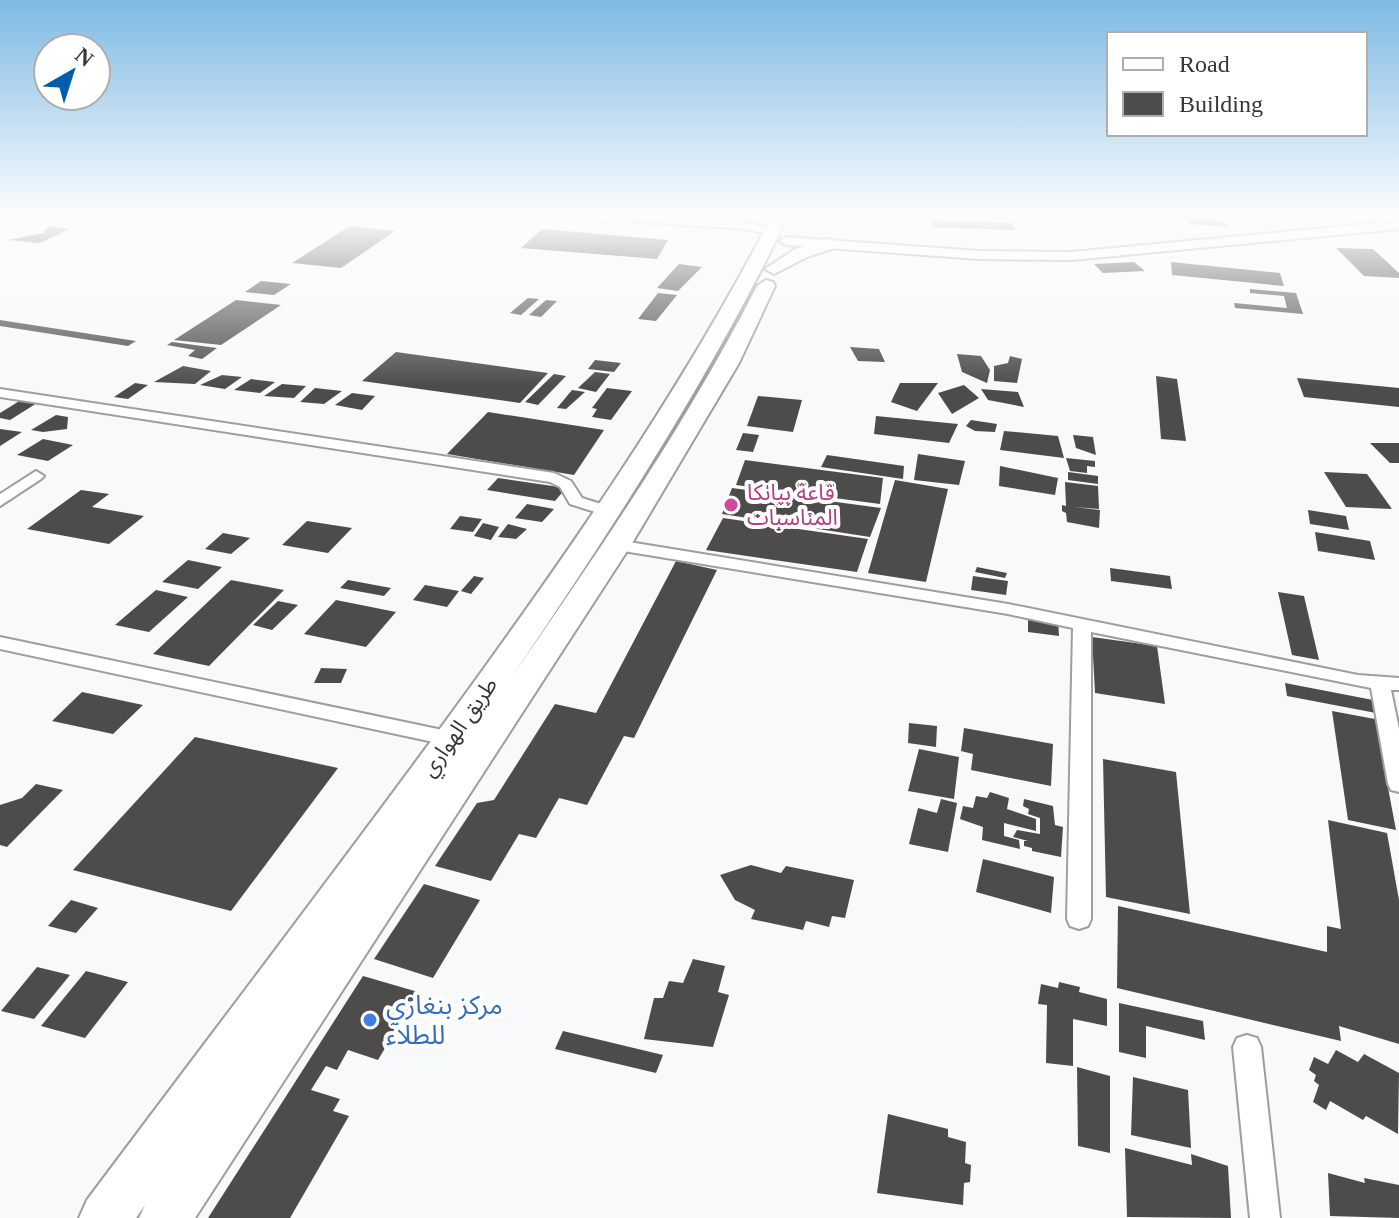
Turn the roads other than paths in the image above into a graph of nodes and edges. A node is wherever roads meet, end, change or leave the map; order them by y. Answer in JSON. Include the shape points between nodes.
{"nodes":[{"id":1,"x":754,"y":273,"type":"edge"},
{"id":2,"x":0,"y":393,"type":"edge"},
{"id":3,"x":36,"y":476,"type":"dead end"},
{"id":4,"x":0,"y":501,"type":"edge"},
{"id":5,"x":614,"y":529,"type":"junction"},
{"id":6,"x":1082,"y":623,"type":"junction"},
{"id":7,"x":0,"y":643,"type":"edge"},
{"id":8,"x":1389,"y":683,"type":"edge"},
{"id":9,"x":452,"y":739,"type":"junction"},
{"id":10,"x":1399,"y":784,"type":"edge"},
{"id":11,"x":1079,"y":919,"type":"dead end"},
{"id":12,"x":1247,"y":1047,"type":"dead end"},
{"id":13,"x":105,"y":1218,"type":"edge"},
{"id":14,"x":165,"y":1218,"type":"edge"},
{"id":15,"x":1265,"y":1218,"type":"edge"}],
"edges":[{"from":1,"to":5,"type":"highway","name":"طريق الهواري"},
{"from":2,"to":5,"type":"street","via":[[554,478]]},
{"from":3,"to":4,"type":"street"},
{"from":5,"to":6,"type":"street"},
{"from":5,"to":9,"type":"highway","name":"طريق الهواري"},
{"from":5,"to":14,"type":"highway","name":"طريق الهواري"},
{"from":6,"to":8,"type":"street"},
{"from":6,"to":11,"type":"street"},
{"from":7,"to":9,"type":"street"},
{"from":8,"to":10,"type":"street"},
{"from":9,"to":13,"type":"highway","name":"طريق الهواري"},
{"from":12,"to":15,"type":"street"}]}
